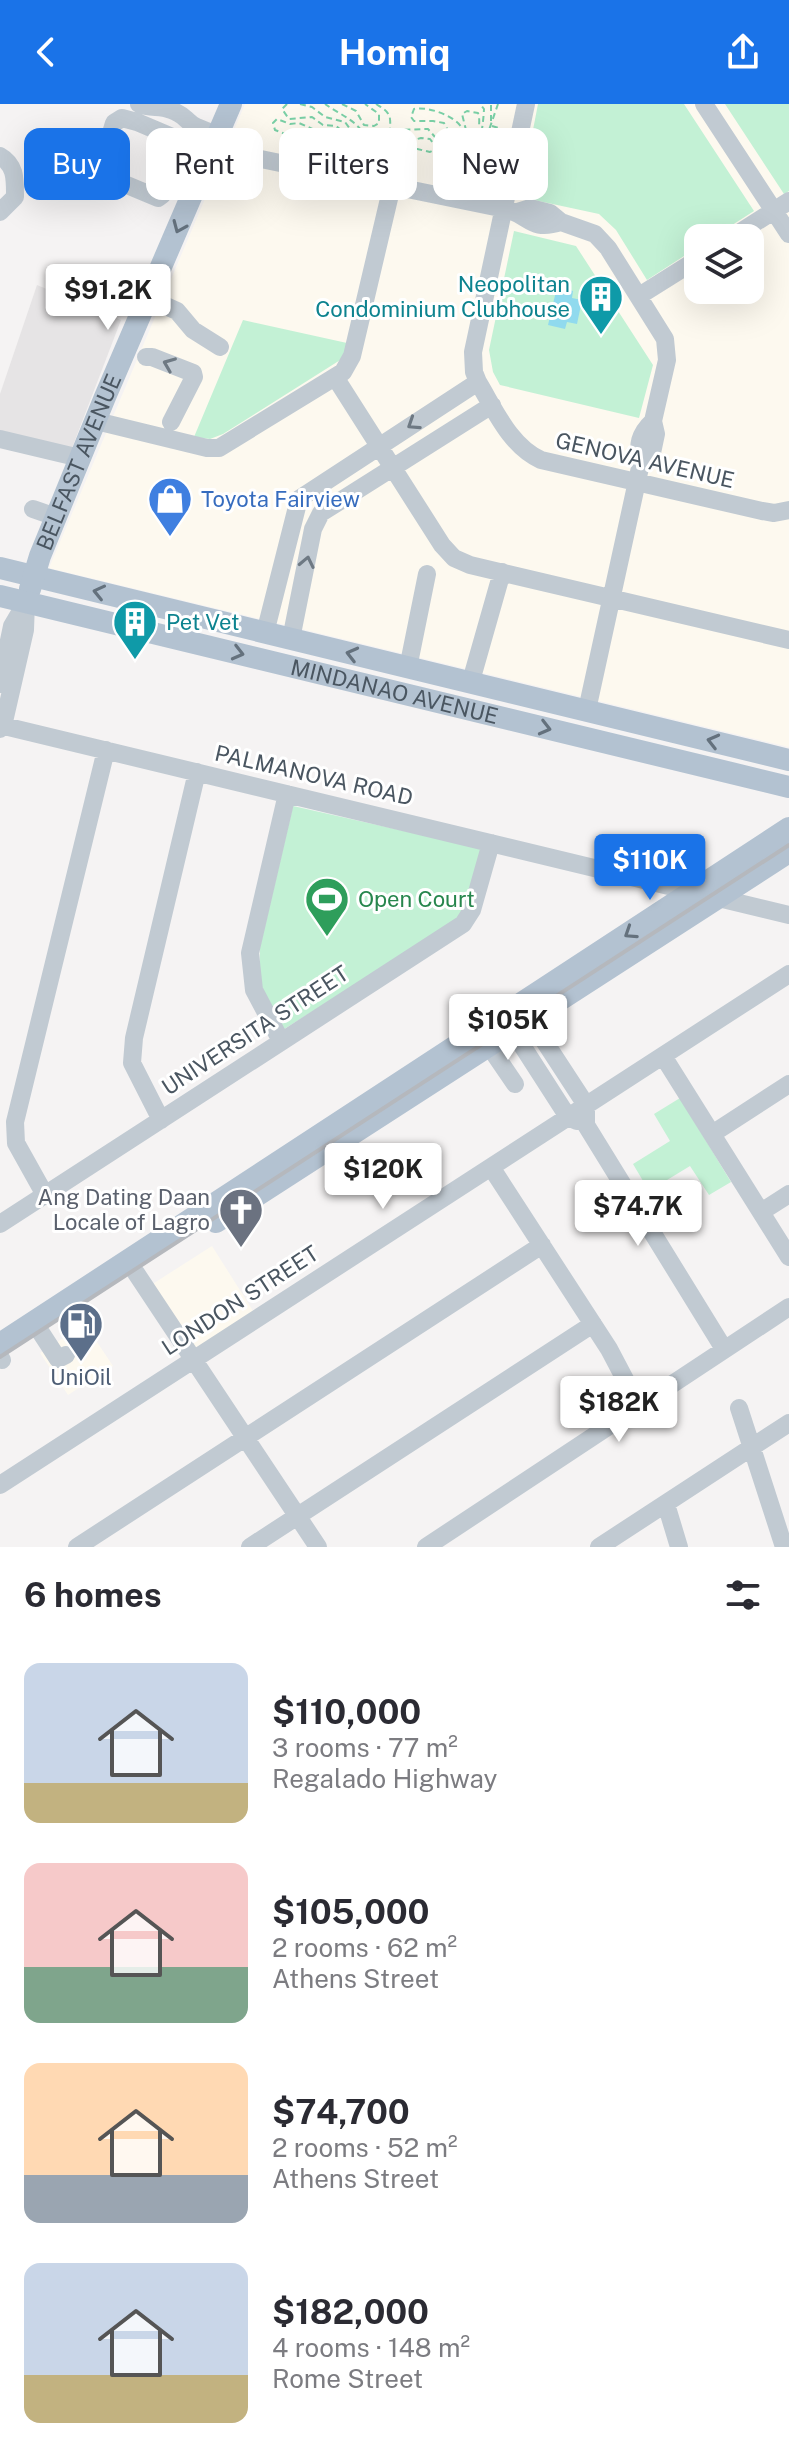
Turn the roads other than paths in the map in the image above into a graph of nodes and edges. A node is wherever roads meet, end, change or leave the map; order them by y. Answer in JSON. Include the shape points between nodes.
{"nodes":[{"id":1,"x":231,"y":104,"type":"edge"},
{"id":2,"x":526,"y":104,"type":"edge"},
{"id":3,"x":704,"y":104,"type":"edge"},
{"id":4,"x":145,"y":106,"type":"edge"},
{"id":5,"x":195,"y":128,"type":"edge"},
{"id":6,"x":220,"y":128,"type":"edge"},
{"id":7,"x":185,"y":143,"type":"joint"},
{"id":8,"x":0,"y":156,"type":"edge"},
{"id":9,"x":417,"y":191,"type":"edge"},
{"id":10,"x":190,"y":200,"type":"edge"},
{"id":11,"x":389,"y":200,"type":"edge"},
{"id":12,"x":781,"y":206,"type":"edge"},
{"id":13,"x":511,"y":211,"type":"junction"},
{"id":14,"x":0,"y":212,"type":"edge"},
{"id":15,"x":753,"y":224,"type":"edge"},
{"id":16,"x":789,"y":234,"type":"edge"},
{"id":17,"x":684,"y":268,"type":"edge"},
{"id":18,"x":639,"y":296,"type":"junction"},
{"id":19,"x":148,"y":298,"type":"junction"},
{"id":20,"x":220,"y":347,"type":"dead end"},
{"id":21,"x":146,"y":357,"type":"dead end"},
{"id":22,"x":335,"y":377,"type":"junction"},
{"id":23,"x":478,"y":382,"type":"junction"},
{"id":24,"x":492,"y":405,"type":"junction"},
{"id":25,"x":96,"y":421,"type":"junction"},
{"id":26,"x":171,"y":422,"type":"dead end"},
{"id":27,"x":0,"y":439,"type":"edge"},
{"id":28,"x":379,"y":446,"type":"junction"},
{"id":29,"x":80,"y":458,"type":"junction"},
{"id":30,"x":392,"y":466,"type":"junction"},
{"id":31,"x":636,"y":482,"type":"junction"},
{"id":32,"x":33,"y":509,"type":"dead end"},
{"id":33,"x":789,"y":510,"type":"edge"},
{"id":34,"x":56,"y":517,"type":"junction"},
{"id":35,"x":0,"y":568,"type":"edge"},
{"id":36,"x":502,"y":572,"type":"junction"},
{"id":37,"x":427,"y":574,"type":"dead end"},
{"id":38,"x":34,"y":577,"type":"junction"},
{"id":39,"x":0,"y":596,"type":"edge"},
{"id":40,"x":611,"y":598,"type":"junction"},
{"id":41,"x":26,"y":602,"type":"junction"},
{"id":42,"x":265,"y":633,"type":"junction"},
{"id":43,"x":291,"y":639,"type":"junction"},
{"id":44,"x":789,"y":640,"type":"edge"},
{"id":45,"x":408,"y":668,"type":"junction"},
{"id":46,"x":471,"y":681,"type":"junction"},
{"id":47,"x":0,"y":684,"type":"edge"},
{"id":48,"x":587,"y":710,"type":"junction"},
{"id":49,"x":1,"y":726,"type":"edge"},
{"id":50,"x":106,"y":750,"type":"junction"},
{"id":51,"x":789,"y":760,"type":"edge"},
{"id":52,"x":197,"y":772,"type":"junction"},
{"id":53,"x":785,"y":792,"type":"edge"},
{"id":54,"x":287,"y":794,"type":"junction"},
{"id":55,"x":789,"y":828,"type":"edge"},
{"id":56,"x":491,"y":843,"type":"junction"},
{"id":57,"x":789,"y":852,"type":"edge"},
{"id":58,"x":694,"y":891,"type":"junction"},
{"id":59,"x":719,"y":898,"type":"junction"},
{"id":60,"x":789,"y":915,"type":"edge"},
{"id":61,"x":789,"y":974,"type":"edge"},
{"id":62,"x":522,"y":1026,"type":"junction"},
{"id":63,"x":281,"y":1041,"type":"junction"},
{"id":64,"x":489,"y":1046,"type":"junction"},
{"id":65,"x":663,"y":1056,"type":"junction"},
{"id":66,"x":515,"y":1084,"type":"dead end"},
{"id":67,"x":789,"y":1084,"type":"edge"},
{"id":68,"x":586,"y":1105,"type":"junction"},
{"id":69,"x":568,"y":1117,"type":"junction"},
{"id":70,"x":161,"y":1120,"type":"junction"},
{"id":71,"x":586,"y":1125,"type":"junction"},
{"id":72,"x":712,"y":1134,"type":"junction"},
{"id":73,"x":491,"y":1167,"type":"junction"},
{"id":74,"x":789,"y":1194,"type":"edge"},
{"id":75,"x":45,"y":1195,"type":"junction"},
{"id":76,"x":761,"y":1212,"type":"junction"},
{"id":77,"x":0,"y":1224,"type":"edge"},
{"id":78,"x":542,"y":1245,"type":"junction"},
{"id":79,"x":789,"y":1257,"type":"edge"},
{"id":80,"x":139,"y":1265,"type":"junction"},
{"id":81,"x":789,"y":1307,"type":"edge"},
{"id":82,"x":69,"y":1317,"type":"junction"},
{"id":83,"x":593,"y":1324,"type":"junction"},
{"id":84,"x":38,"y":1328,"type":"junction"},
{"id":85,"x":3,"y":1349,"type":"edge"},
{"id":86,"x":724,"y":1349,"type":"junction"},
{"id":87,"x":193,"y":1359,"type":"junction"},
{"id":88,"x":639,"y":1406,"type":"junction"},
{"id":89,"x":739,"y":1408,"type":"dead end"},
{"id":90,"x":789,"y":1423,"type":"edge"},
{"id":91,"x":245,"y":1438,"type":"junction"},
{"id":92,"x":752,"y":1446,"type":"junction"},
{"id":93,"x":0,"y":1485,"type":"edge"},
{"id":94,"x":666,"y":1504,"type":"junction"},
{"id":95,"x":297,"y":1516,"type":"junction"},
{"id":96,"x":77,"y":1547,"type":"edge"},
{"id":97,"x":250,"y":1547,"type":"edge"},
{"id":98,"x":318,"y":1547,"type":"edge"},
{"id":99,"x":426,"y":1547,"type":"edge"},
{"id":100,"x":599,"y":1547,"type":"edge"},
{"id":101,"x":679,"y":1547,"type":"edge"},
{"id":102,"x":784,"y":1547,"type":"edge"}],
"edges":[{"from":1,"to":6,"type":"main road","name":"BELFAST AVENUE"},
{"from":2,"to":13,"type":"street","name":"GENOVA AVENUE"},
{"from":3,"to":12,"type":"street"},
{"from":4,"to":5,"type":"street","via":[[169,123]]},
{"from":7,"to":7,"type":"street","via":[[122,118],[114,123],[100,169],[103,175],[158,198]]},
{"from":8,"to":14,"type":"street","via":[[11,165],[15,197]]},
{"from":9,"to":13,"type":"street"},
{"from":10,"to":19,"type":"main road","name":"BELFAST AVENUE","one_way":true},
{"from":11,"to":22,"type":"street","via":[[352,356]]},
{"from":12,"to":15,"type":"street"},
{"from":12,"to":16,"type":"street"},
{"from":13,"to":18,"type":"street","via":[[526,222],[547,227],[561,222],[595,234]]},
{"from":13,"to":23,"type":"street","name":"GENOVA AVENUE","via":[[474,338]]},
{"from":17,"to":18,"type":"street"},
{"from":18,"to":31,"type":"street","via":[[668,350],[653,421],[642,431]]},
{"from":19,"to":20,"type":"street","via":[[177,311],[193,330]]},
{"from":19,"to":25,"type":"main road","name":"BELFAST AVENUE"},
{"from":26,"to":21,"type":"street","one_way":true,"via":[[193,373]]},
{"from":22,"to":25,"type":"street","via":[[219,448]]},
{"from":22,"to":28,"type":"street"},
{"from":23,"to":24,"type":"street","name":"GENOVA AVENUE"},
{"from":23,"to":28,"type":"street","one_way":true},
{"from":24,"to":30,"type":"street"},
{"from":24,"to":31,"type":"street","name":"GENOVA AVENUE","via":[[530,455]]},
{"from":25,"to":29,"type":"main road","name":"BELFAST AVENUE"},
{"from":27,"to":29,"type":"street"},
{"from":28,"to":30,"type":"street"},
{"from":28,"to":42,"type":"street","via":[[299,499]]},
{"from":29,"to":34,"type":"main road","name":"BELFAST AVENUE"},
{"from":30,"to":36,"type":"street","via":[[447,552],[462,562]]},
{"from":43,"to":30,"type":"street","one_way":true,"via":[[316,521],[329,506]]},
{"from":31,"to":33,"type":"street","name":"GENOVA AVENUE","via":[[762,511]]},
{"from":31,"to":40,"type":"street"},
{"from":32,"to":34,"type":"street"},
{"from":34,"to":38,"type":"main road","name":"BELFAST AVENUE"},
{"from":35,"to":38,"type":"main road","name":"MINDANAO AVENUE"},
{"from":36,"to":40,"type":"street"},
{"from":36,"to":46,"type":"street"},
{"from":37,"to":45,"type":"street"},
{"from":38,"to":41,"type":"main road","name":"BELFAST AVENUE"},
{"from":42,"to":38,"type":"main road","name":"MINDANAO AVENUE","one_way":true},
{"from":39,"to":41,"type":"main road","name":"MINDANAO AVENUE"},
{"from":40,"to":44,"type":"street"},
{"from":40,"to":48,"type":"street"},
{"from":41,"to":47,"type":"street","via":[[12,626]]},
{"from":41,"to":49,"type":"street","via":[[25,630]]},
{"from":41,"to":53,"type":"main road","name":"MINDANAO AVENUE","one_way":true},
{"from":42,"to":43,"type":"main road","name":"MINDANAO AVENUE"},
{"from":45,"to":43,"type":"main road","name":"MINDANAO AVENUE","one_way":true},
{"from":45,"to":46,"type":"main road","name":"MINDANAO AVENUE"},
{"from":46,"to":48,"type":"main road","name":"MINDANAO AVENUE"},
{"from":51,"to":48,"type":"main road","name":"MINDANAO AVENUE","one_way":true},
{"from":49,"to":50,"type":"street","name":"PALMANOVA ROAD"},
{"from":50,"to":52,"type":"street","name":"PALMANOVA ROAD"},
{"from":50,"to":75,"type":"street","via":[[15,1122],[16,1143]]},
{"from":52,"to":54,"type":"street","name":"PALMANOVA ROAD"},
{"from":52,"to":70,"type":"street","via":[[134,1038],[132,1063]]},
{"from":54,"to":56,"type":"street","name":"PALMANOVA ROAD"},
{"from":54,"to":63,"type":"street","via":[[250,953],[254,990]]},
{"from":55,"to":58,"type":"main road"},
{"from":56,"to":58,"type":"street","name":"PALMANOVA ROAD"},
{"from":56,"to":63,"type":"street","name":"UNIVERSITA STREET","via":[[463,924]]},
{"from":57,"to":59,"type":"main road"},
{"from":58,"to":59,"type":"street","name":"PALMANOVA ROAD"},
{"from":58,"to":62,"type":"main road","one_way":true},
{"from":59,"to":60,"type":"street","name":"PALMANOVA ROAD"},
{"from":59,"to":62,"type":"main road"},
{"from":61,"to":65,"type":"street","name":"LONDON STREET"},
{"from":62,"to":64,"type":"main road"},
{"from":62,"to":68,"type":"street"},
{"from":62,"to":69,"type":"street"},
{"from":62,"to":80,"type":"main road"},
{"from":63,"to":70,"type":"street","name":"UNIVERSITA STREET"},
{"from":64,"to":66,"type":"street"},
{"from":64,"to":80,"type":"main road"},
{"from":65,"to":68,"type":"street","name":"LONDON STREET"},
{"from":65,"to":72,"type":"street"},
{"from":67,"to":72,"type":"street"},
{"from":68,"to":69,"type":"street","name":"LONDON STREET"},
{"from":68,"to":71,"type":"street"},
{"from":69,"to":71,"type":"street"},
{"from":69,"to":73,"type":"street","name":"LONDON STREET"},
{"from":70,"to":75,"type":"street","name":"UNIVERSITA STREET"},
{"from":71,"to":86,"type":"street"},
{"from":72,"to":76,"type":"street"},
{"from":73,"to":78,"type":"street"},
{"from":73,"to":87,"type":"street","name":"LONDON STREET"},
{"from":74,"to":76,"type":"street"},
{"from":75,"to":77,"type":"street","name":"UNIVERSITA STREET"},
{"from":76,"to":79,"type":"street"},
{"from":78,"to":83,"type":"street"},
{"from":78,"to":91,"type":"street"},
{"from":80,"to":82,"type":"main road"},
{"from":80,"to":84,"type":"main road"},
{"from":80,"to":87,"type":"street"},
{"from":81,"to":86,"type":"street"},
{"from":82,"to":84,"type":"main road"},
{"from":82,"to":84,"type":"street","via":[[85,1341],[58,1359]]},
{"from":83,"to":88,"type":"street"},
{"from":83,"to":95,"type":"street"},
{"from":84,"to":85,"type":"main road"},
{"from":86,"to":88,"type":"street"},
{"from":87,"to":91,"type":"street"},
{"from":87,"to":93,"type":"street","name":"LONDON STREET"},
{"from":88,"to":99,"type":"street"},
{"from":89,"to":92,"type":"street"},
{"from":90,"to":92,"type":"street"},
{"from":91,"to":95,"type":"street"},
{"from":91,"to":96,"type":"street"},
{"from":92,"to":94,"type":"street"},
{"from":92,"to":102,"type":"street"},
{"from":94,"to":100,"type":"street"},
{"from":94,"to":101,"type":"street"},
{"from":95,"to":97,"type":"street"},
{"from":95,"to":98,"type":"street"}]}
